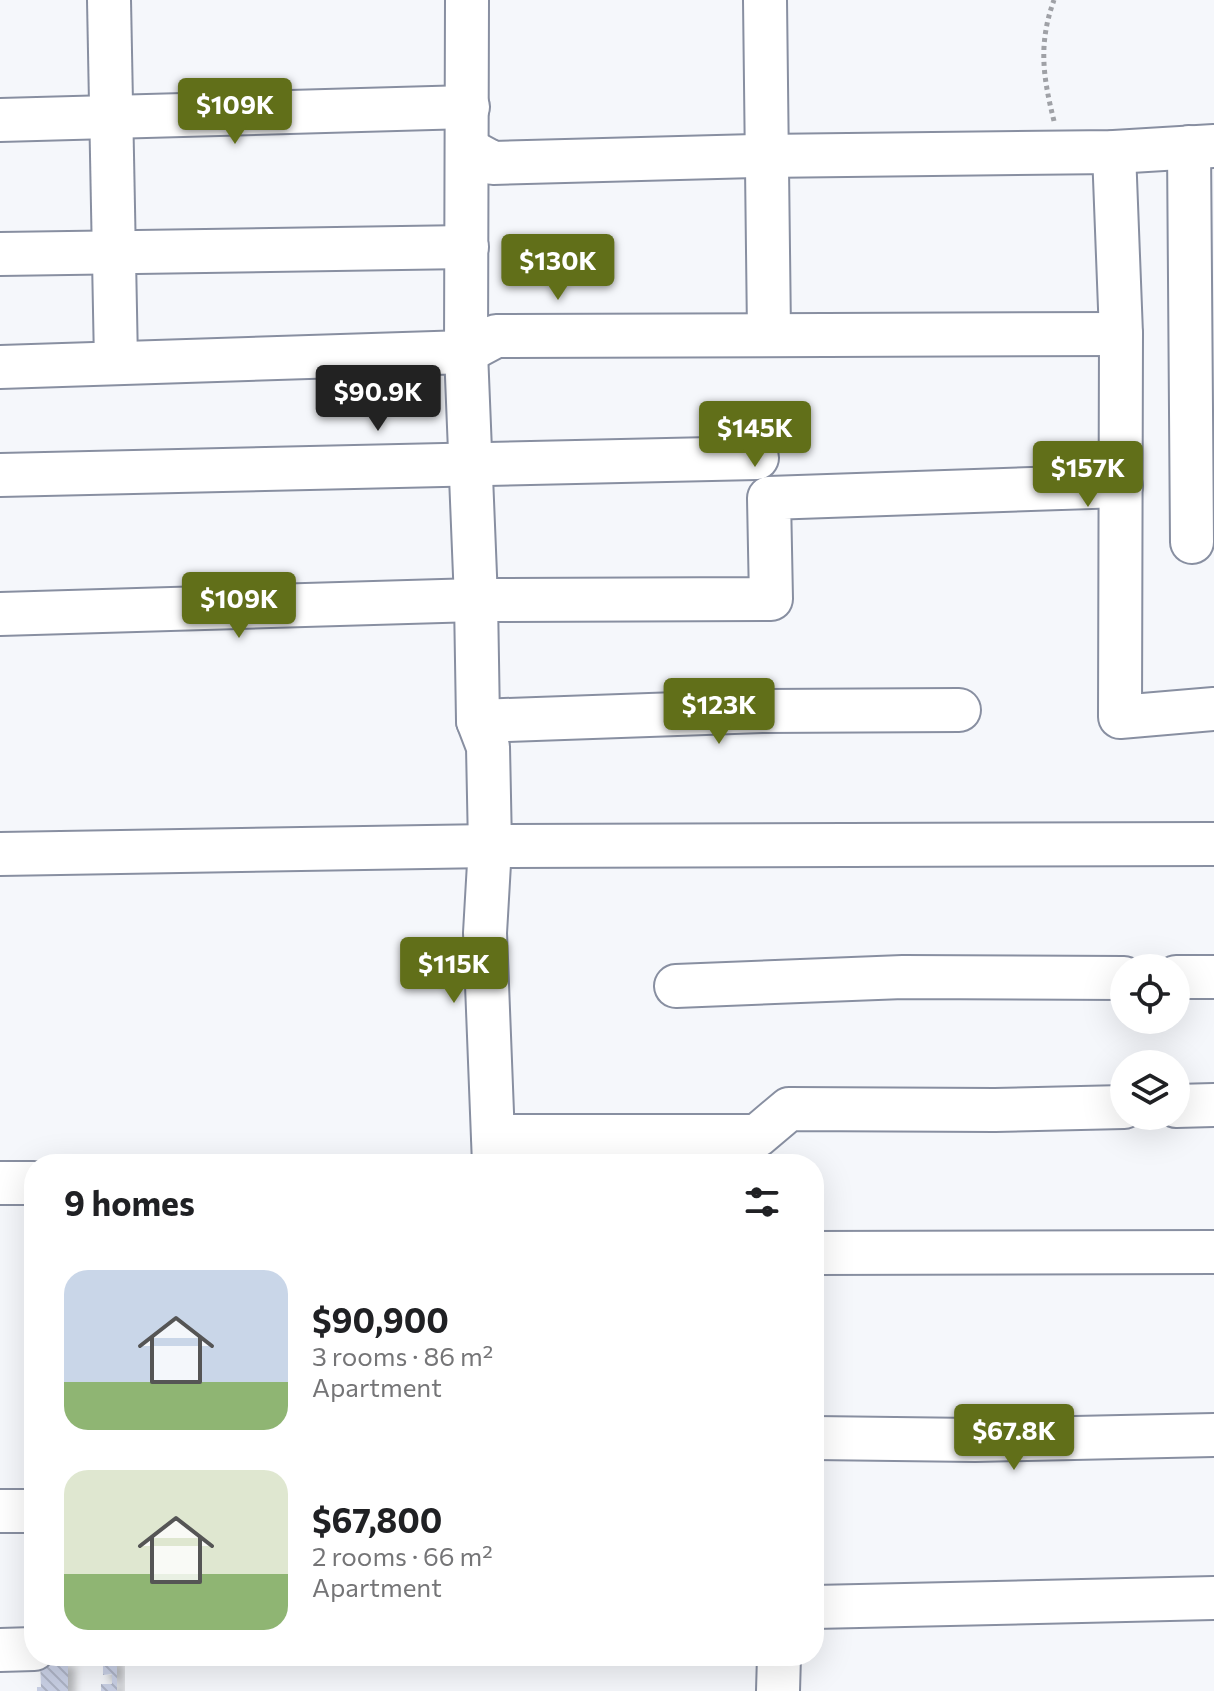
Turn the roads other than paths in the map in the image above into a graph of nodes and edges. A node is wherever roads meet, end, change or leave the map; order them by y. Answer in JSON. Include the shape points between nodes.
{"nodes":[{"id":1,"x":109,"y":0,"type":"edge"},
{"id":2,"x":467,"y":0,"type":"edge"},
{"id":3,"x":765,"y":0,"type":"edge"},
{"id":4,"x":468,"y":107,"type":"junction"},
{"id":5,"x":111,"y":117,"type":"junction"},
{"id":6,"x":0,"y":120,"type":"edge"},
{"id":7,"x":1201,"y":146,"type":"edge"},
{"id":8,"x":467,"y":149,"type":"junction"},
{"id":9,"x":1114,"y":152,"type":"junction"},
{"id":10,"x":766,"y":156,"type":"junction"},
{"id":11,"x":467,"y":247,"type":"junction"},
{"id":12,"x":115,"y":252,"type":"junction"},
{"id":13,"x":0,"y":254,"type":"edge"},
{"id":14,"x":769,"y":333,"type":"junction"},
{"id":15,"x":1121,"y":334,"type":"junction"},
{"id":16,"x":466,"y":352,"type":"junction"},
{"id":17,"x":116,"y":362,"type":"junction"},
{"id":18,"x":0,"y":367,"type":"edge"},
{"id":19,"x":757,"y":458,"type":"dead end"},
{"id":20,"x":471,"y":464,"type":"junction"},
{"id":21,"x":0,"y":475,"type":"edge"},
{"id":22,"x":1121,"y":486,"type":"junction"},
{"id":23,"x":1192,"y":542,"type":"dead end"},
{"id":24,"x":476,"y":600,"type":"junction"},
{"id":25,"x":0,"y":614,"type":"edge"},
{"id":26,"x":1214,"y":709,"type":"edge"},
{"id":27,"x":959,"y":710,"type":"dead end"},
{"id":28,"x":478,"y":721,"type":"junction"},
{"id":29,"x":1214,"y":844,"type":"edge"},
{"id":30,"x":490,"y":846,"type":"junction"},
{"id":31,"x":0,"y":854,"type":"edge"},
{"id":32,"x":1190,"y":977,"type":"edge"},
{"id":33,"x":1214,"y":977,"type":"edge"},
{"id":34,"x":1110,"y":978,"type":"edge"},
{"id":35,"x":676,"y":986,"type":"dead end"},
{"id":36,"x":1214,"y":1105,"type":"edge"},
{"id":37,"x":1190,"y":1106,"type":"edge"},
{"id":38,"x":1110,"y":1107,"type":"edge"},
{"id":39,"x":494,"y":1150,"type":"edge"},
{"id":40,"x":0,"y":1183,"type":"edge"},
{"id":41,"x":24,"y":1183,"type":"edge"},
{"id":42,"x":1214,"y":1252,"type":"edge"},
{"id":43,"x":824,"y":1253,"type":"edge"},
{"id":44,"x":1214,"y":1435,"type":"edge"},
{"id":45,"x":824,"y":1438,"type":"edge"},
{"id":46,"x":0,"y":1511,"type":"edge"},
{"id":47,"x":24,"y":1511,"type":"edge"},
{"id":48,"x":1214,"y":1598,"type":"edge"},
{"id":49,"x":824,"y":1607,"type":"edge"},
{"id":50,"x":24,"y":1649,"type":"edge"},
{"id":51,"x":0,"y":1650,"type":"edge"},
{"id":52,"x":779,"y":1666,"type":"edge"},
{"id":53,"x":778,"y":1691,"type":"edge"}],
"edges":[{"from":1,"to":5,"type":"street"},
{"from":2,"to":4,"type":"street"},
{"from":3,"to":10,"type":"street"},
{"from":4,"to":5,"type":"street"},
{"from":4,"to":8,"type":"street"},
{"from":5,"to":6,"type":"street"},
{"from":5,"to":12,"type":"street"},
{"from":7,"to":9,"type":"street"},
{"from":7,"to":23,"type":"street"},
{"from":8,"to":10,"type":"street","via":[[493,163]]},
{"from":8,"to":11,"type":"street"},
{"from":9,"to":10,"type":"street"},
{"from":9,"to":15,"type":"street"},
{"from":10,"to":14,"type":"street"},
{"from":11,"to":12,"type":"street"},
{"from":11,"to":16,"type":"street"},
{"from":12,"to":13,"type":"street"},
{"from":12,"to":17,"type":"street"},
{"from":14,"to":15,"type":"street"},
{"from":14,"to":16,"type":"street","via":[[496,336]]},
{"from":15,"to":22,"type":"street"},
{"from":16,"to":17,"type":"street"},
{"from":16,"to":20,"type":"street"},
{"from":17,"to":18,"type":"street"},
{"from":19,"to":20,"type":"street"},
{"from":20,"to":21,"type":"street"},
{"from":20,"to":24,"type":"street"},
{"from":22,"to":24,"type":"street","via":[[769,498],[771,599]]},
{"from":22,"to":26,"type":"street","via":[[1120,717]]},
{"from":24,"to":25,"type":"street"},
{"from":24,"to":28,"type":"street"},
{"from":27,"to":28,"type":"street"},
{"from":28,"to":30,"type":"street","via":[[488,747]]},
{"from":29,"to":30,"type":"street"},
{"from":30,"to":31,"type":"street"},
{"from":30,"to":39,"type":"street","via":[[485,933]]},
{"from":32,"to":33,"type":"street"},
{"from":34,"to":35,"type":"street","via":[[903,977]]},
{"from":36,"to":37,"type":"street"},
{"from":38,"to":39,"type":"street","via":[[789,1109],[757,1136]]},
{"from":40,"to":41,"type":"street"},
{"from":42,"to":43,"type":"street"},
{"from":44,"to":45,"type":"street"},
{"from":46,"to":47,"type":"street"},
{"from":48,"to":49,"type":"street"},
{"from":50,"to":51,"type":"street"},
{"from":52,"to":53,"type":"street"}]}
